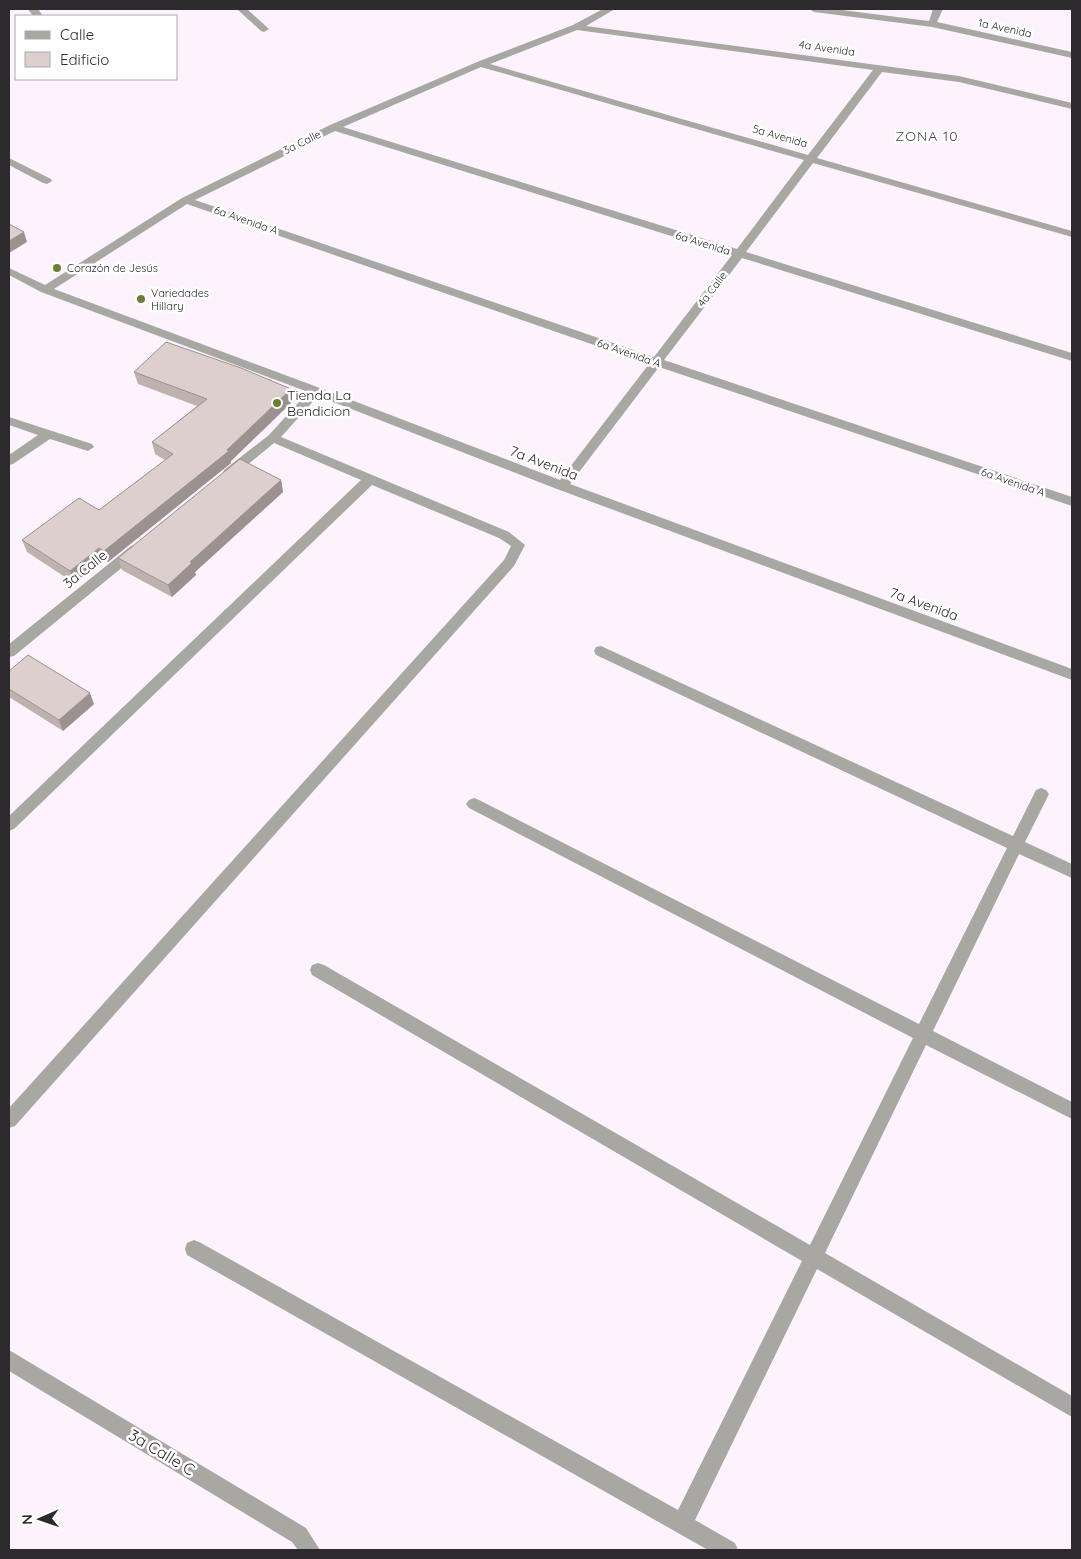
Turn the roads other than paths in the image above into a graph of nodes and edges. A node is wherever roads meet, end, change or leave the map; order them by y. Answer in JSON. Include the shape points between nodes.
{"nodes":[{"id":1,"x":242,"y":9,"type":"edge"},
{"id":2,"x":610,"y":9,"type":"edge"},
{"id":3,"x":814,"y":9,"type":"edge"},
{"id":4,"x":938,"y":9,"type":"edge"},
{"id":5,"x":932,"y":24,"type":"junction"},
{"id":6,"x":576,"y":27,"type":"junction"},
{"id":7,"x":264,"y":29,"type":"dead end"},
{"id":8,"x":1072,"y":55,"type":"edge"},
{"id":9,"x":480,"y":64,"type":"junction"},
{"id":10,"x":880,"y":68,"type":"junction"},
{"id":11,"x":1072,"y":106,"type":"edge"},
{"id":12,"x":334,"y":127,"type":"junction"},
{"id":13,"x":812,"y":158,"type":"junction"},
{"id":14,"x":9,"y":161,"type":"edge"},
{"id":15,"x":48,"y":182,"type":"dead end"},
{"id":16,"x":186,"y":200,"type":"junction"},
{"id":17,"x":1072,"y":234,"type":"edge"},
{"id":18,"x":739,"y":254,"type":"junction"},
{"id":19,"x":9,"y":271,"type":"edge"},
{"id":20,"x":44,"y":290,"type":"junction"},
{"id":21,"x":1072,"y":357,"type":"edge"},
{"id":22,"x":656,"y":362,"type":"junction"},
{"id":23,"x":316,"y":391,"type":"junction"},
{"id":24,"x":9,"y":421,"type":"edge"},
{"id":25,"x":48,"y":434,"type":"junction"},
{"id":26,"x":273,"y":438,"type":"junction"},
{"id":27,"x":88,"y":448,"type":"dead end"},
{"id":28,"x":9,"y":461,"type":"edge"},
{"id":29,"x":370,"y":479,"type":"junction"},
{"id":30,"x":218,"y":482,"type":"edge"},
{"id":31,"x":562,"y":486,"type":"junction"},
{"id":32,"x":1072,"y":502,"type":"edge"},
{"id":33,"x":148,"y":539,"type":"edge"},
{"id":34,"x":602,"y":651,"type":"dead end"},
{"id":35,"x":9,"y":652,"type":"edge"},
{"id":36,"x":1072,"y":675,"type":"edge"},
{"id":37,"x":1041,"y":794,"type":"dead end"},
{"id":38,"x":474,"y":804,"type":"dead end"},
{"id":39,"x":9,"y":825,"type":"edge"},
{"id":40,"x":1016,"y":845,"type":"junction"},
{"id":41,"x":1072,"y":871,"type":"edge"},
{"id":42,"x":318,"y":970,"type":"dead end"},
{"id":43,"x":923,"y":1034,"type":"junction"},
{"id":44,"x":1072,"y":1111,"type":"edge"},
{"id":45,"x":9,"y":1120,"type":"edge"},
{"id":46,"x":194,"y":1249,"type":"dead end"},
{"id":47,"x":813,"y":1256,"type":"junction"},
{"id":48,"x":9,"y":1360,"type":"edge"},
{"id":49,"x":1072,"y":1407,"type":"edge"},
{"id":50,"x":682,"y":1524,"type":"junction"},
{"id":51,"x":310,"y":1550,"type":"edge"},
{"id":52,"x":728,"y":1550,"type":"edge"}],
"edges":[{"from":1,"to":7,"type":"street"},
{"from":2,"to":6,"type":"street","name":"3a Calle"},
{"from":3,"to":5,"type":"street","name":"1a Avenida"},
{"from":4,"to":5,"type":"street"},
{"from":5,"to":8,"type":"street","name":"1a Avenida"},
{"from":6,"to":9,"type":"street","name":"3a Calle"},
{"from":6,"to":10,"type":"street","name":"4a Avenida"},
{"from":9,"to":12,"type":"street","name":"3a Calle"},
{"from":9,"to":13,"type":"street","name":"5a Avenida"},
{"from":10,"to":11,"type":"street","name":"4a Avenida","via":[[959,79]]},
{"from":10,"to":13,"type":"street","name":"4a Calle"},
{"from":12,"to":16,"type":"street","name":"3a Calle"},
{"from":12,"to":18,"type":"street","name":"6a Avenida"},
{"from":13,"to":17,"type":"street","name":"5a Avenida"},
{"from":13,"to":18,"type":"street","name":"4a Calle"},
{"from":14,"to":15,"type":"street"},
{"from":16,"to":20,"type":"street","name":"3a Calle"},
{"from":16,"to":22,"type":"street","name":"6a Avenida A"},
{"from":18,"to":21,"type":"street","name":"6a Avenida"},
{"from":18,"to":22,"type":"street","name":"4a Calle"},
{"from":19,"to":20,"type":"street","name":"7a Avenida"},
{"from":20,"to":23,"type":"street","name":"7a Avenida"},
{"from":22,"to":31,"type":"street","name":"4a Calle"},
{"from":22,"to":32,"type":"street","name":"6a Avenida A"},
{"from":23,"to":26,"type":"street"},
{"from":23,"to":31,"type":"street","name":"7a Avenida"},
{"from":24,"to":25,"type":"street"},
{"from":25,"to":27,"type":"street"},
{"from":25,"to":28,"type":"street"},
{"from":26,"to":29,"type":"street"},
{"from":26,"to":30,"type":"street"},
{"from":29,"to":39,"type":"street"},
{"from":29,"to":45,"type":"street","via":[[504,534],[518,545],[509,563]]},
{"from":31,"to":36,"type":"street","name":"7a Avenida"},
{"from":33,"to":35,"type":"street","name":"3a Calle"},
{"from":34,"to":40,"type":"street"},
{"from":37,"to":40,"type":"street"},
{"from":38,"to":43,"type":"street"},
{"from":40,"to":41,"type":"street"},
{"from":40,"to":43,"type":"street"},
{"from":42,"to":47,"type":"street"},
{"from":43,"to":44,"type":"street"},
{"from":43,"to":47,"type":"street"},
{"from":46,"to":50,"type":"street"},
{"from":47,"to":49,"type":"street"},
{"from":47,"to":50,"type":"street"},
{"from":48,"to":51,"type":"street","name":"3a Calle C","via":[[299,1535]]},
{"from":50,"to":52,"type":"street"}]}
